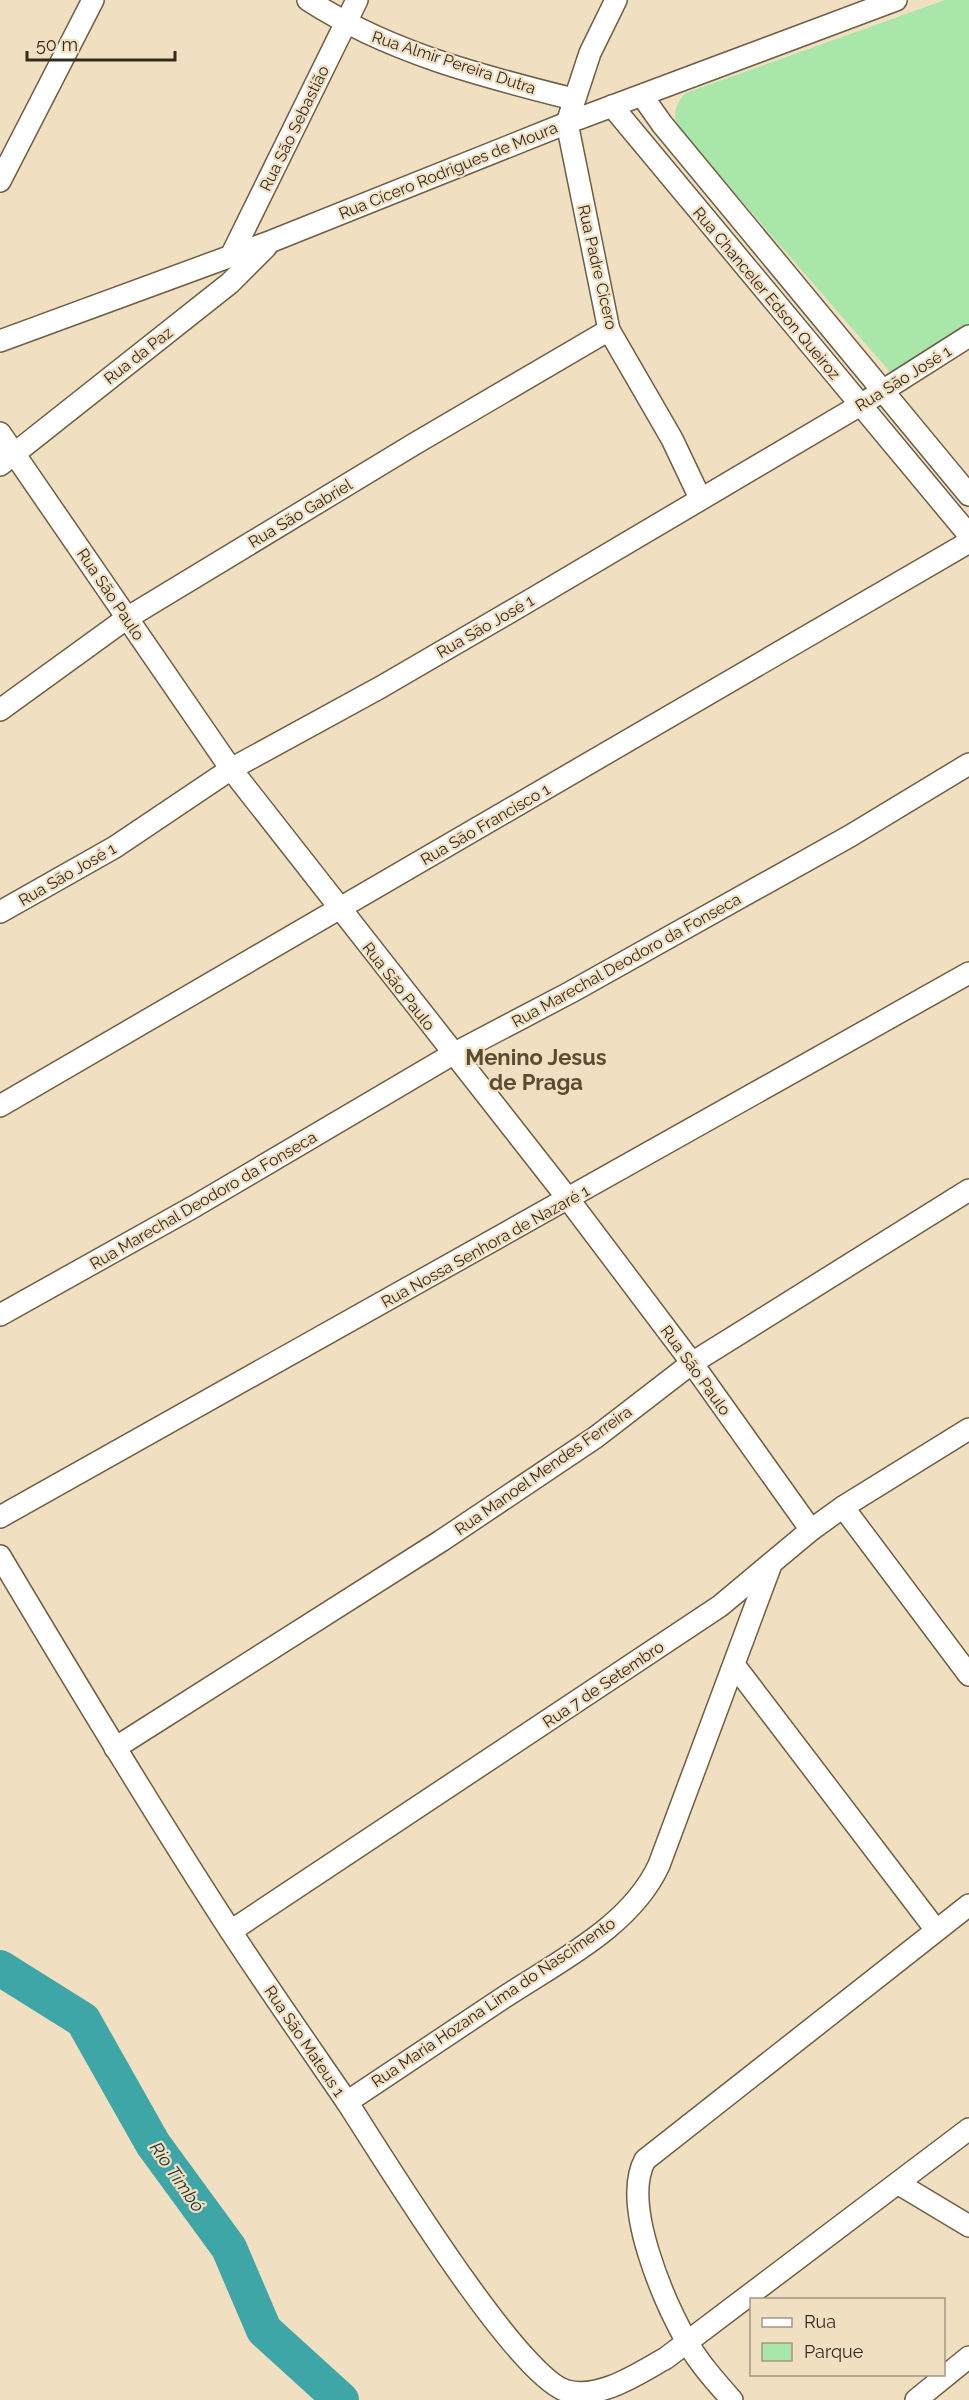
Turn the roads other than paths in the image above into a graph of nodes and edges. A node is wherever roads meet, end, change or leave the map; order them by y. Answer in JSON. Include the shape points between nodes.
{"nodes":[{"id":1,"x":93,"y":0,"type":"edge"},
{"id":2,"x":308,"y":0,"type":"edge"},
{"id":3,"x":357,"y":0,"type":"edge"},
{"id":4,"x":616,"y":0,"type":"edge"},
{"id":5,"x":896,"y":0,"type":"edge"},
{"id":6,"x":870,"y":5,"type":"edge"},
{"id":7,"x":345,"y":24,"type":"junction"},
{"id":8,"x":643,"y":97,"type":"junction"},
{"id":9,"x":573,"y":99,"type":"junction"},
{"id":10,"x":612,"y":106,"type":"junction"},
{"id":11,"x":567,"y":123,"type":"junction"},
{"id":12,"x":0,"y":181,"type":"edge"},
{"id":13,"x":272,"y":241,"type":"junction"},
{"id":14,"x":231,"y":256,"type":"junction"},
{"id":15,"x":609,"y":330,"type":"junction"},
{"id":16,"x":969,"y":336,"type":"edge"},
{"id":17,"x":0,"y":341,"type":"edge"},
{"id":18,"x":884,"y":390,"type":"junction"},
{"id":19,"x":862,"y":404,"type":"junction"},
{"id":20,"x":0,"y":433,"type":"edge"},
{"id":21,"x":8,"y":459,"type":"edge"},
{"id":22,"x":969,"y":495,"type":"edge"},
{"id":23,"x":700,"y":498,"type":"junction"},
{"id":24,"x":969,"y":535,"type":"edge"},
{"id":25,"x":969,"y":542,"type":"edge"},
{"id":26,"x":127,"y":618,"type":"junction"},
{"id":27,"x":0,"y":710,"type":"edge"},
{"id":28,"x":969,"y":764,"type":"edge"},
{"id":29,"x":231,"y":770,"type":"junction"},
{"id":30,"x":338,"y":909,"type":"junction"},
{"id":31,"x":0,"y":912,"type":"edge"},
{"id":32,"x":969,"y":973,"type":"edge"},
{"id":33,"x":453,"y":1054,"type":"junction"},
{"id":34,"x":0,"y":1106,"type":"edge"},
{"id":35,"x":969,"y":1190,"type":"edge"},
{"id":36,"x":569,"y":1200,"type":"junction"},
{"id":37,"x":0,"y":1315,"type":"edge"},
{"id":38,"x":692,"y":1363,"type":"junction"},
{"id":39,"x":969,"y":1429,"type":"edge"},
{"id":40,"x":843,"y":1506,"type":"junction"},
{"id":41,"x":0,"y":1517,"type":"edge"},
{"id":42,"x":811,"y":1530,"type":"junction"},
{"id":43,"x":0,"y":1556,"type":"edge"},
{"id":44,"x":770,"y":1566,"type":"junction"},
{"id":45,"x":735,"y":1666,"type":"junction"},
{"id":46,"x":969,"y":1675,"type":"edge"},
{"id":47,"x":115,"y":1748,"type":"junction"},
{"id":48,"x":969,"y":1905,"type":"edge"},
{"id":49,"x":936,"y":1930,"type":"junction"},
{"id":50,"x":231,"y":1931,"type":"junction"},
{"id":51,"x":347,"y":2102,"type":"junction"},
{"id":52,"x":969,"y":2129,"type":"edge"},
{"id":53,"x":900,"y":2184,"type":"junction"},
{"id":54,"x":969,"y":2226,"type":"edge"},
{"id":55,"x":687,"y":2343,"type":"junction"},
{"id":56,"x":969,"y":2356,"type":"edge"},
{"id":57,"x":945,"y":2376,"type":"edge"},
{"id":58,"x":945,"y":2376,"type":"edge"},
{"id":59,"x":732,"y":2400,"type":"edge"},
{"id":60,"x":916,"y":2400,"type":"edge"}],
"edges":[{"from":1,"to":12,"type":"street"},
{"from":2,"to":7,"type":"street","name":"Rua Almir Pereira Dutra"},
{"from":3,"to":7,"type":"street","name":"Rua São Sebastião"},
{"from":4,"to":9,"type":"street"},
{"from":5,"to":6,"type":"street","name":"Rua Cícero Rodrigues de Moura"},
{"from":6,"to":8,"type":"street","name":"Rua Cícero Rodrigues de Moura"},
{"from":7,"to":9,"type":"street","name":"Rua Almir Pereira Dutra","via":[[430,58]]},
{"from":7,"to":14,"type":"street","name":"Rua São Sebastião"},
{"from":8,"to":10,"type":"street","name":"Rua Cícero Rodrigues de Moura"},
{"from":8,"to":18,"type":"street","name":"Rua Chanceler Edson Queiroz"},
{"from":9,"to":11,"type":"street"},
{"from":10,"to":11,"type":"street","name":"Rua Cícero Rodrigues de Moura"},
{"from":10,"to":19,"type":"street","name":"Rua Chanceler Edson Queiroz"},
{"from":11,"to":13,"type":"street","name":"Rua Cícero Rodrigues de Moura"},
{"from":11,"to":15,"type":"street","name":"Rua Padre Cicero"},
{"from":13,"to":14,"type":"street","name":"Rua Cícero Rodrigues de Moura"},
{"from":13,"to":21,"type":"street","name":"Rua da Paz","via":[[230,283]]},
{"from":14,"to":17,"type":"street","name":"Rua Cícero Rodrigues de Moura"},
{"from":15,"to":23,"type":"street","name":"Rua Padre Cicero","via":[[672,439]]},
{"from":15,"to":26,"type":"street","name":"Rua São Gabriel"},
{"from":16,"to":18,"type":"street","name":"Rua São José 1"},
{"from":18,"to":19,"type":"street","name":"Rua São José 1"},
{"from":18,"to":22,"type":"street","name":"Rua Chanceler Edson Queiroz"},
{"from":19,"to":23,"type":"street","name":"Rua São José 1"},
{"from":19,"to":24,"type":"street","name":"Rua Chanceler Edson Queiroz"},
{"from":20,"to":21,"type":"street","name":"Rua São Paulo"},
{"from":21,"to":26,"type":"street","name":"Rua São Paulo"},
{"from":23,"to":29,"type":"street","name":"Rua São José 1","via":[[381,687]]},
{"from":25,"to":30,"type":"street","name":"Rua São Francisco 1"},
{"from":26,"to":27,"type":"street","name":"Rua São Gabriel"},
{"from":26,"to":29,"type":"street","name":"Rua São Paulo"},
{"from":28,"to":33,"type":"street","name":"Rua Marechal Deodoro da Fonseca","via":[[850,836]]},
{"from":29,"to":30,"type":"street","name":"Rua São Paulo"},
{"from":29,"to":31,"type":"street","name":"Rua São José 1","via":[[115,847]]},
{"from":30,"to":33,"type":"street","name":"Rua São Paulo"},
{"from":30,"to":34,"type":"street","name":"Rua São Francisco 1"},
{"from":32,"to":36,"type":"street","name":"Rua Nossa Senhora de Nazaré 1"},
{"from":33,"to":36,"type":"street","name":"Rua São Paulo"},
{"from":33,"to":37,"type":"street","name":"Rua Marechal Deodoro da Fonseca"},
{"from":35,"to":38,"type":"street","name":"Rua Manoel Mendes Ferreira"},
{"from":36,"to":38,"type":"street","name":"Rua São Paulo"},
{"from":36,"to":41,"type":"street","name":"Rua Nossa Senhora de Nazaré 1"},
{"from":38,"to":42,"type":"street","name":"Rua São Paulo"},
{"from":38,"to":47,"type":"street","name":"Rua Manoel Mendes Ferreira","via":[[596,1437],[451,1534]]},
{"from":39,"to":40,"type":"street","name":"Rua 7 de Setembro"},
{"from":40,"to":42,"type":"street","name":"Rua 7 de Setembro"},
{"from":40,"to":46,"type":"street"},
{"from":42,"to":44,"type":"street","name":"Rua 7 de Setembro"},
{"from":43,"to":47,"type":"street","name":"Rua São Mateus 1"},
{"from":44,"to":45,"type":"street","name":"Rua Maria Hozana Lima do Nascimento"},
{"from":44,"to":50,"type":"street","name":"Rua 7 de Setembro","via":[[720,1605]]},
{"from":45,"to":49,"type":"street"},
{"from":45,"to":51,"type":"street","name":"Rua Maria Hozana Lima do Nascimento","via":[[658,1865],[631,1907],[592,1939]]},
{"from":47,"to":50,"type":"street","name":"Rua São Mateus 1"},
{"from":48,"to":49,"type":"street"},
{"from":49,"to":55,"type":"street","via":[[645,2160],[637,2188],[643,2228],[657,2273]]},
{"from":50,"to":51,"type":"street","name":"Rua São Mateus 1"},
{"from":51,"to":55,"type":"street","name":"Rua São Mateus 1","via":[[471,2290],[538,2371],[565,2391],[584,2392],[611,2386]]},
{"from":52,"to":53,"type":"street","name":"Rua São Mateus 1"},
{"from":53,"to":54,"type":"street"},
{"from":53,"to":55,"type":"street","name":"Rua São Mateus 1"},
{"from":55,"to":59,"type":"street"},
{"from":56,"to":57,"type":"street"},
{"from":58,"to":60,"type":"street"}]}
